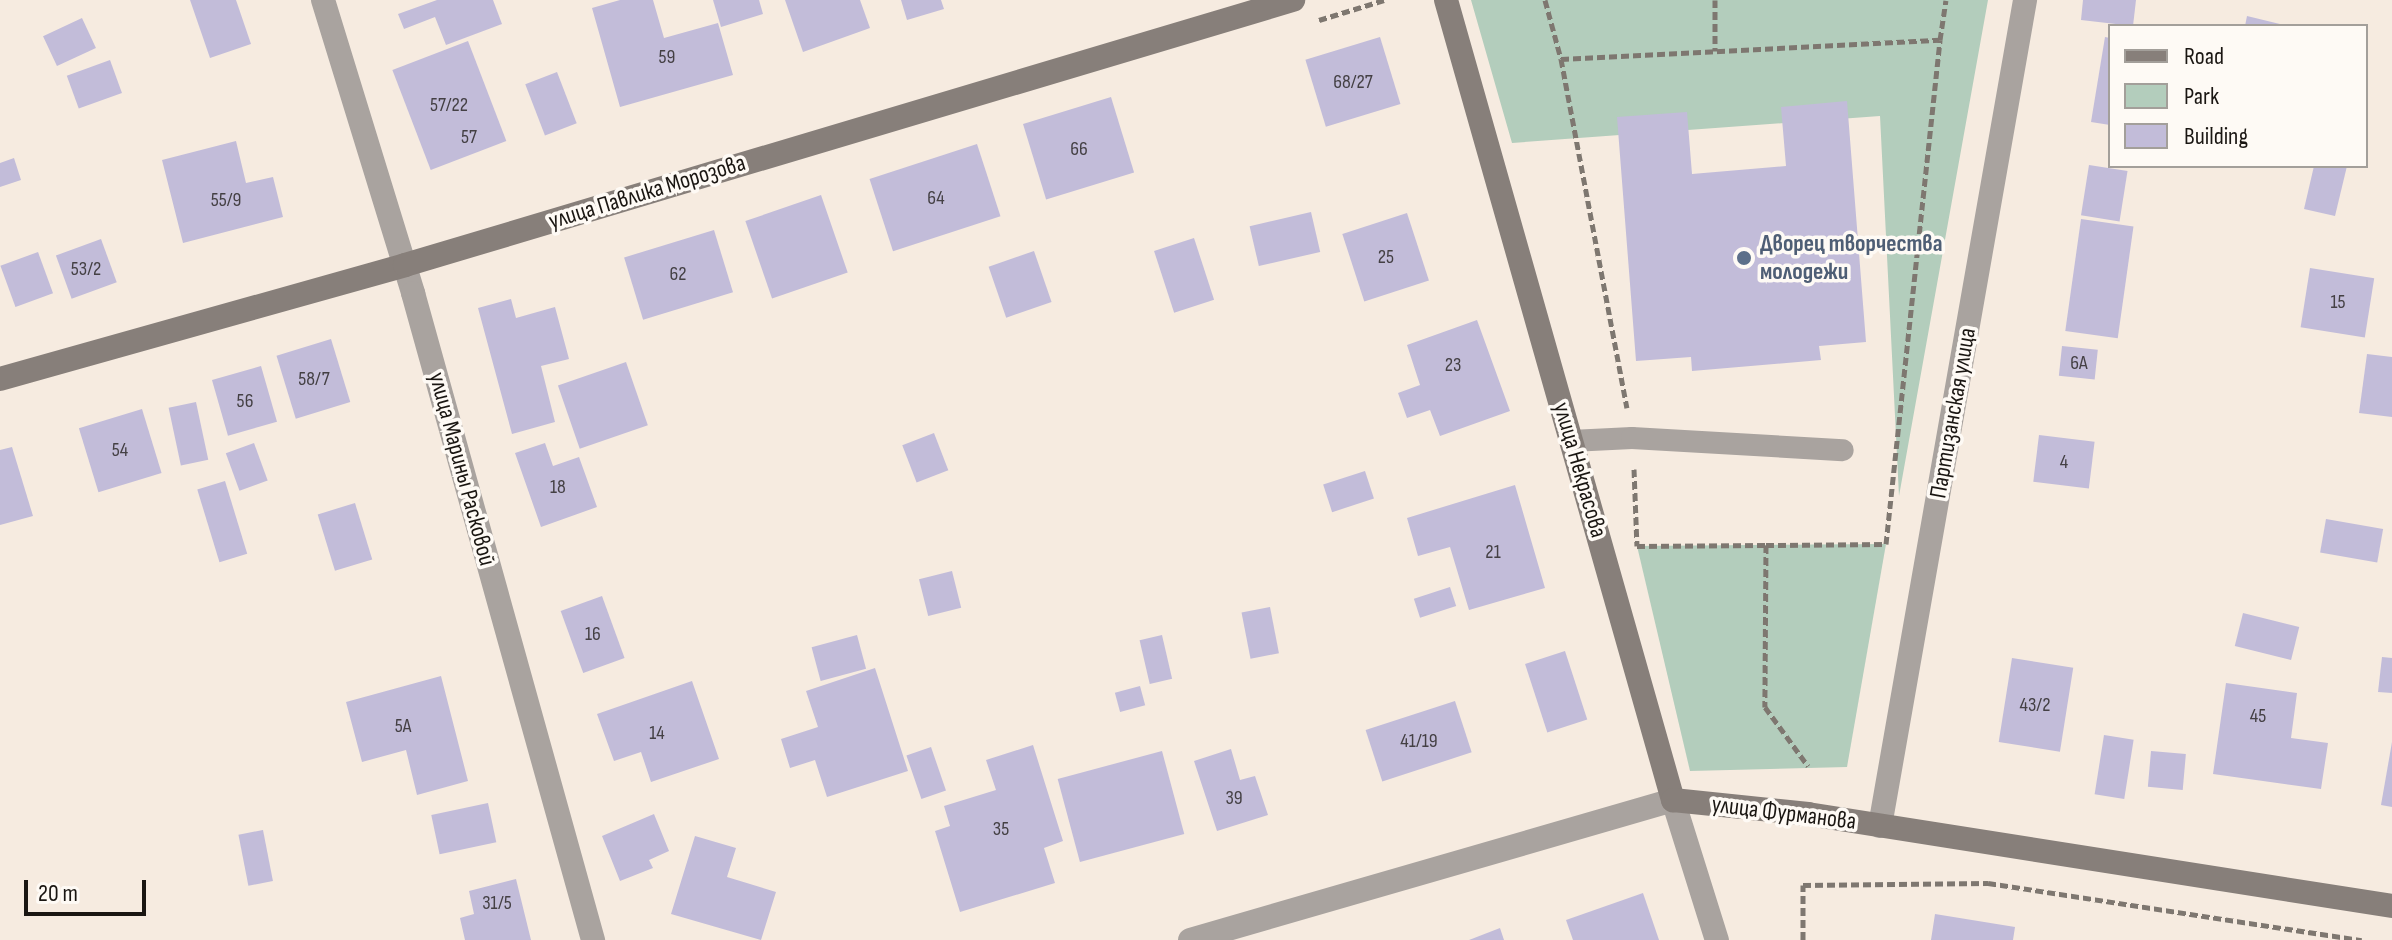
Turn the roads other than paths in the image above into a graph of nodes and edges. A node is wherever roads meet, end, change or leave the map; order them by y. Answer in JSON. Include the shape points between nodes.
{"nodes":[{"id":1,"x":323,"y":0,"type":"edge"},
{"id":2,"x":1293,"y":0,"type":"edge"},
{"id":3,"x":1446,"y":0,"type":"edge"},
{"id":4,"x":2025,"y":0,"type":"edge"},
{"id":5,"x":405,"y":265,"type":"junction"},
{"id":6,"x":0,"y":379,"type":"edge"},
{"id":7,"x":1571,"y":441,"type":"junction"},
{"id":8,"x":1843,"y":450,"type":"dead end"},
{"id":9,"x":1673,"y":800,"type":"junction"},
{"id":10,"x":1880,"y":826,"type":"junction"},
{"id":11,"x":2392,"y":906,"type":"edge"},
{"id":12,"x":593,"y":940,"type":"edge"},
{"id":13,"x":1190,"y":940,"type":"edge"},
{"id":14,"x":1717,"y":940,"type":"edge"}],
"edges":[{"from":1,"to":5,"type":"street","name":"улица Марины Расковой"},
{"from":2,"to":5,"type":"street","name":"улица Павлика Морозова"},
{"from":3,"to":7,"type":"street","name":"улица Некрасова"},
{"from":4,"to":10,"type":"street","name":"Партизанская улица"},
{"from":5,"to":6,"type":"street","name":"улица Павлика Морозова"},
{"from":5,"to":12,"type":"street","name":"улица Марины Расковой"},
{"from":7,"to":8,"type":"lane","via":[[1632,438]]},
{"from":7,"to":9,"type":"street","name":"улица Некрасова"},
{"from":9,"to":10,"type":"street","name":"улица Фурманова"},
{"from":9,"to":13,"type":"street","name":"улица Фурманова"},
{"from":9,"to":14,"type":"street","name":"улица Некрасова"},
{"from":10,"to":11,"type":"street","name":"улица Фурманова"}]}
